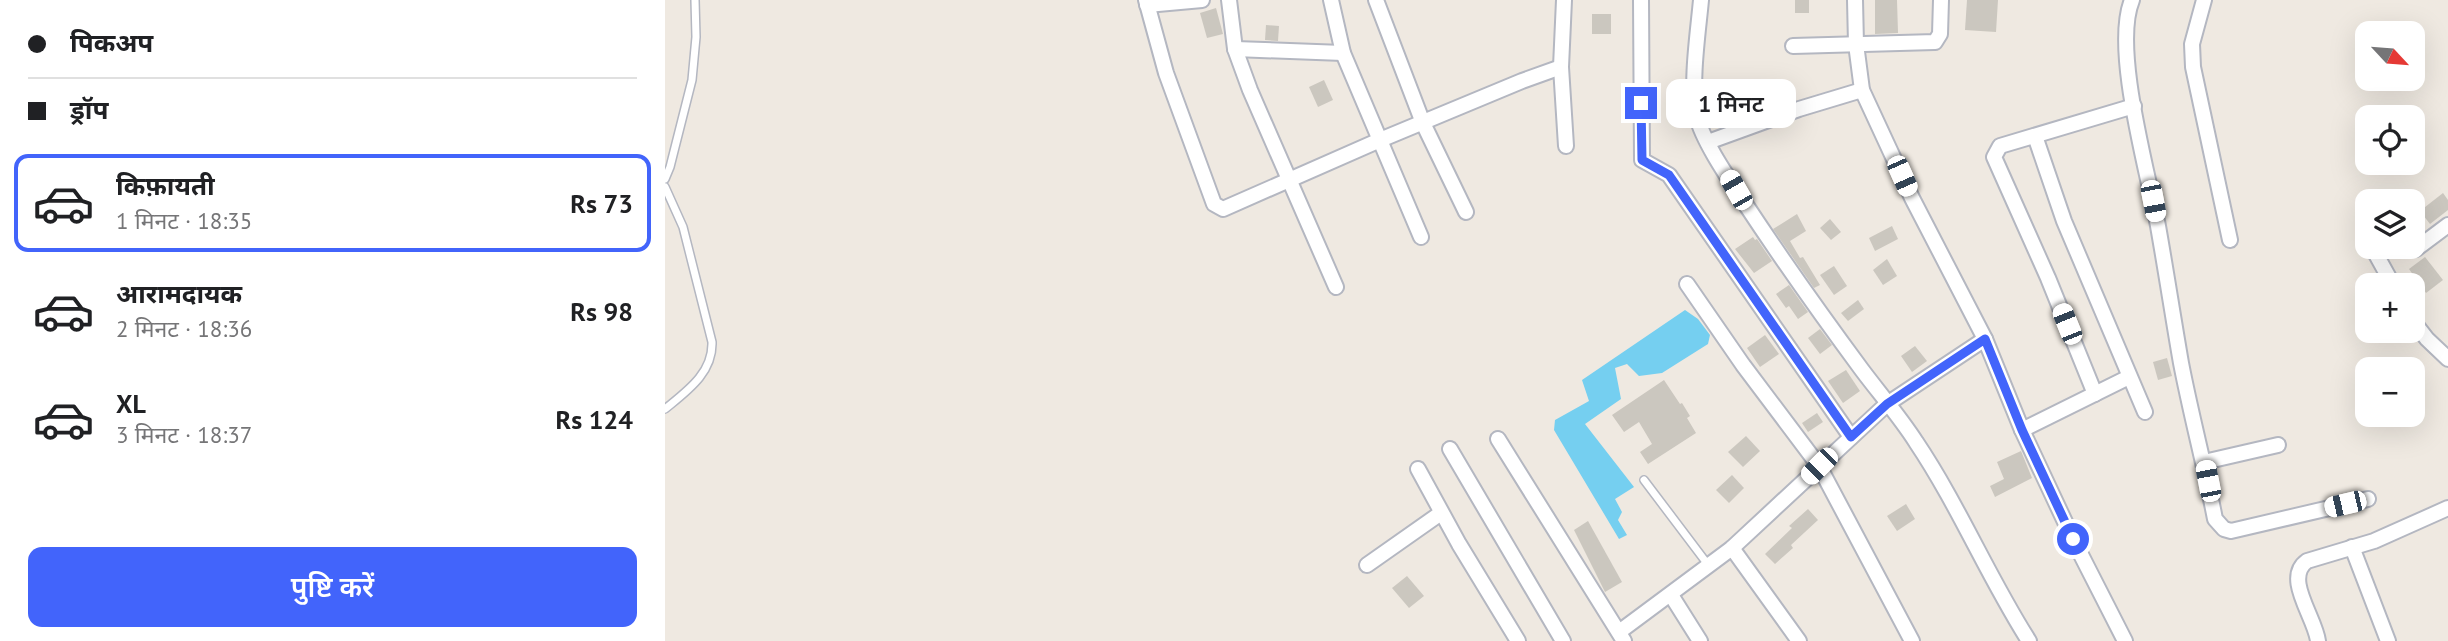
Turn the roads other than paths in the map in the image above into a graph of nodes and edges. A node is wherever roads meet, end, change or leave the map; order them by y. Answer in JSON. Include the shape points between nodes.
{"nodes":[{"id":1,"x":695,"y":0,"type":"edge"},
{"id":2,"x":1202,"y":0,"type":"edge"},
{"id":3,"x":1229,"y":0,"type":"edge"},
{"id":4,"x":1331,"y":0,"type":"edge"},
{"id":5,"x":1376,"y":0,"type":"edge"},
{"id":6,"x":1564,"y":0,"type":"edge"},
{"id":7,"x":1641,"y":0,"type":"edge"},
{"id":8,"x":1701,"y":0,"type":"edge"},
{"id":9,"x":1855,"y":0,"type":"edge"},
{"id":10,"x":1941,"y":0,"type":"edge"},
{"id":11,"x":2132,"y":0,"type":"edge"},
{"id":12,"x":2204,"y":0,"type":"edge"},
{"id":13,"x":1147,"y":3,"type":"edge"},
{"id":14,"x":1856,"y":44,"type":"junction"},
{"id":15,"x":1793,"y":46,"type":"dead end"},
{"id":16,"x":1235,"y":49,"type":"junction"},
{"id":17,"x":1343,"y":53,"type":"junction"},
{"id":18,"x":1562,"y":66,"type":"junction"},
{"id":19,"x":1863,"y":90,"type":"junction"},
{"id":20,"x":2134,"y":106,"type":"junction"},
{"id":21,"x":1423,"y":123,"type":"junction"},
{"id":22,"x":2035,"y":136,"type":"junction"},
{"id":23,"x":1380,"y":140,"type":"junction"},
{"id":24,"x":1708,"y":142,"type":"junction"},
{"id":25,"x":1566,"y":146,"type":"dead end"},
{"id":26,"x":665,"y":179,"type":"edge"},
{"id":27,"x":1291,"y":181,"type":"junction"},
{"id":28,"x":665,"y":187,"type":"edge"},
{"id":29,"x":1466,"y":212,"type":"dead end"},
{"id":30,"x":2448,"y":225,"type":"edge"},
{"id":31,"x":1421,"y":237,"type":"dead end"},
{"id":32,"x":2230,"y":240,"type":"dead end"},
{"id":33,"x":2425,"y":242,"type":"edge"},
{"id":34,"x":1686,"y":284,"type":"dead end"},
{"id":35,"x":1336,"y":287,"type":"dead end"},
{"id":36,"x":2425,"y":336,"type":"edge"},
{"id":37,"x":1985,"y":339,"type":"junction"},
{"id":38,"x":2448,"y":359,"type":"edge"},
{"id":39,"x":2129,"y":377,"type":"junction"},
{"id":40,"x":2095,"y":394,"type":"junction"},
{"id":41,"x":1887,"y":404,"type":"junction"},
{"id":42,"x":665,"y":409,"type":"edge"},
{"id":43,"x":2145,"y":412,"type":"dead end"},
{"id":44,"x":2022,"y":430,"type":"junction"},
{"id":45,"x":1851,"y":437,"type":"junction"},
{"id":46,"x":1499,"y":439,"type":"dead end"},
{"id":47,"x":2278,"y":445,"type":"dead end"},
{"id":48,"x":1450,"y":449,"type":"dead end"},
{"id":49,"x":2204,"y":462,"type":"junction"},
{"id":50,"x":1819,"y":466,"type":"junction"},
{"id":51,"x":1418,"y":469,"type":"dead end"},
{"id":52,"x":1644,"y":480,"type":"dead end"},
{"id":53,"x":2368,"y":499,"type":"dead end"},
{"id":54,"x":2448,"y":508,"type":"edge"},
{"id":55,"x":1441,"y":513,"type":"junction"},
{"id":56,"x":2352,"y":547,"type":"junction"},
{"id":57,"x":1732,"y":548,"type":"junction"},
{"id":58,"x":1367,"y":565,"type":"dead end"},
{"id":59,"x":1710,"y":566,"type":"junction"},
{"id":60,"x":1671,"y":595,"type":"junction"},
{"id":61,"x":1622,"y":636,"type":"edge"},
{"id":62,"x":1518,"y":641,"type":"edge"},
{"id":63,"x":1563,"y":641,"type":"edge"},
{"id":64,"x":1700,"y":641,"type":"edge"},
{"id":65,"x":1799,"y":641,"type":"edge"},
{"id":66,"x":1912,"y":641,"type":"edge"},
{"id":67,"x":2029,"y":641,"type":"edge"},
{"id":68,"x":2125,"y":641,"type":"edge"},
{"id":69,"x":2318,"y":641,"type":"edge"},
{"id":70,"x":2388,"y":641,"type":"edge"}],
"edges":[{"from":1,"to":26,"type":"lane","via":[[692,80]]},
{"from":2,"to":13,"type":"street"},
{"from":3,"to":16,"type":"street"},
{"from":4,"to":17,"type":"street"},
{"from":5,"to":21,"type":"street"},
{"from":6,"to":18,"type":"street"},
{"from":7,"to":45,"type":"street","via":[[1642,160],[1669,175]]},
{"from":8,"to":24,"type":"street","via":[[1695,100]]},
{"from":9,"to":14,"type":"street"},
{"from":10,"to":14,"type":"street","via":[[1940,34],[1935,42]]},
{"from":11,"to":20,"type":"street","via":[[2125,34]]},
{"from":12,"to":32,"type":"street","via":[[2192,44],[2193,66]]},
{"from":13,"to":27,"type":"street","via":[[1166,73],[1214,204],[1223,209]]},
{"from":14,"to":15,"type":"street"},
{"from":14,"to":19,"type":"street"},
{"from":16,"to":17,"type":"street"},
{"from":16,"to":27,"type":"street"},
{"from":17,"to":23,"type":"street"},
{"from":18,"to":21,"type":"street"},
{"from":18,"to":25,"type":"street"},
{"from":19,"to":24,"type":"street"},
{"from":19,"to":37,"type":"street","via":[[1912,198]]},
{"from":20,"to":22,"type":"street"},
{"from":20,"to":49,"type":"street","via":[[2181,364]]},
{"from":21,"to":23,"type":"street"},
{"from":21,"to":29,"type":"street"},
{"from":22,"to":39,"type":"street","via":[[2064,221]]},
{"from":22,"to":40,"type":"street","via":[[2000,146],[1994,157]]},
{"from":23,"to":27,"type":"street"},
{"from":23,"to":31,"type":"street"},
{"from":24,"to":41,"type":"street","via":[[1789,270]]},
{"from":27,"to":35,"type":"street"},
{"from":28,"to":42,"type":"lane","via":[[683,227],[713,354],[702,375]]},
{"from":30,"to":33,"type":"street"},
{"from":34,"to":50,"type":"street"},
{"from":36,"to":38,"type":"street"},
{"from":37,"to":41,"type":"street"},
{"from":37,"to":44,"type":"street"},
{"from":39,"to":40,"type":"street"},
{"from":39,"to":43,"type":"street"},
{"from":40,"to":44,"type":"street"},
{"from":41,"to":45,"type":"street"},
{"from":41,"to":67,"type":"street","via":[[1924,455]]},
{"from":44,"to":68,"type":"street"},
{"from":45,"to":50,"type":"street"},
{"from":46,"to":61,"type":"street"},
{"from":47,"to":49,"type":"street"},
{"from":48,"to":63,"type":"street"},
{"from":49,"to":53,"type":"street","via":[[2215,519],[2231,531]]},
{"from":50,"to":57,"type":"street"},
{"from":50,"to":66,"type":"street"},
{"from":51,"to":55,"type":"street"},
{"from":52,"to":59,"type":"lane"},
{"from":54,"to":56,"type":"street"},
{"from":55,"to":58,"type":"street"},
{"from":55,"to":62,"type":"street"},
{"from":56,"to":69,"type":"street","via":[[2307,561],[2297,572]]},
{"from":56,"to":70,"type":"street"},
{"from":57,"to":59,"type":"street"},
{"from":57,"to":65,"type":"street"},
{"from":59,"to":60,"type":"street"},
{"from":60,"to":61,"type":"street"},
{"from":60,"to":64,"type":"street"}]}
